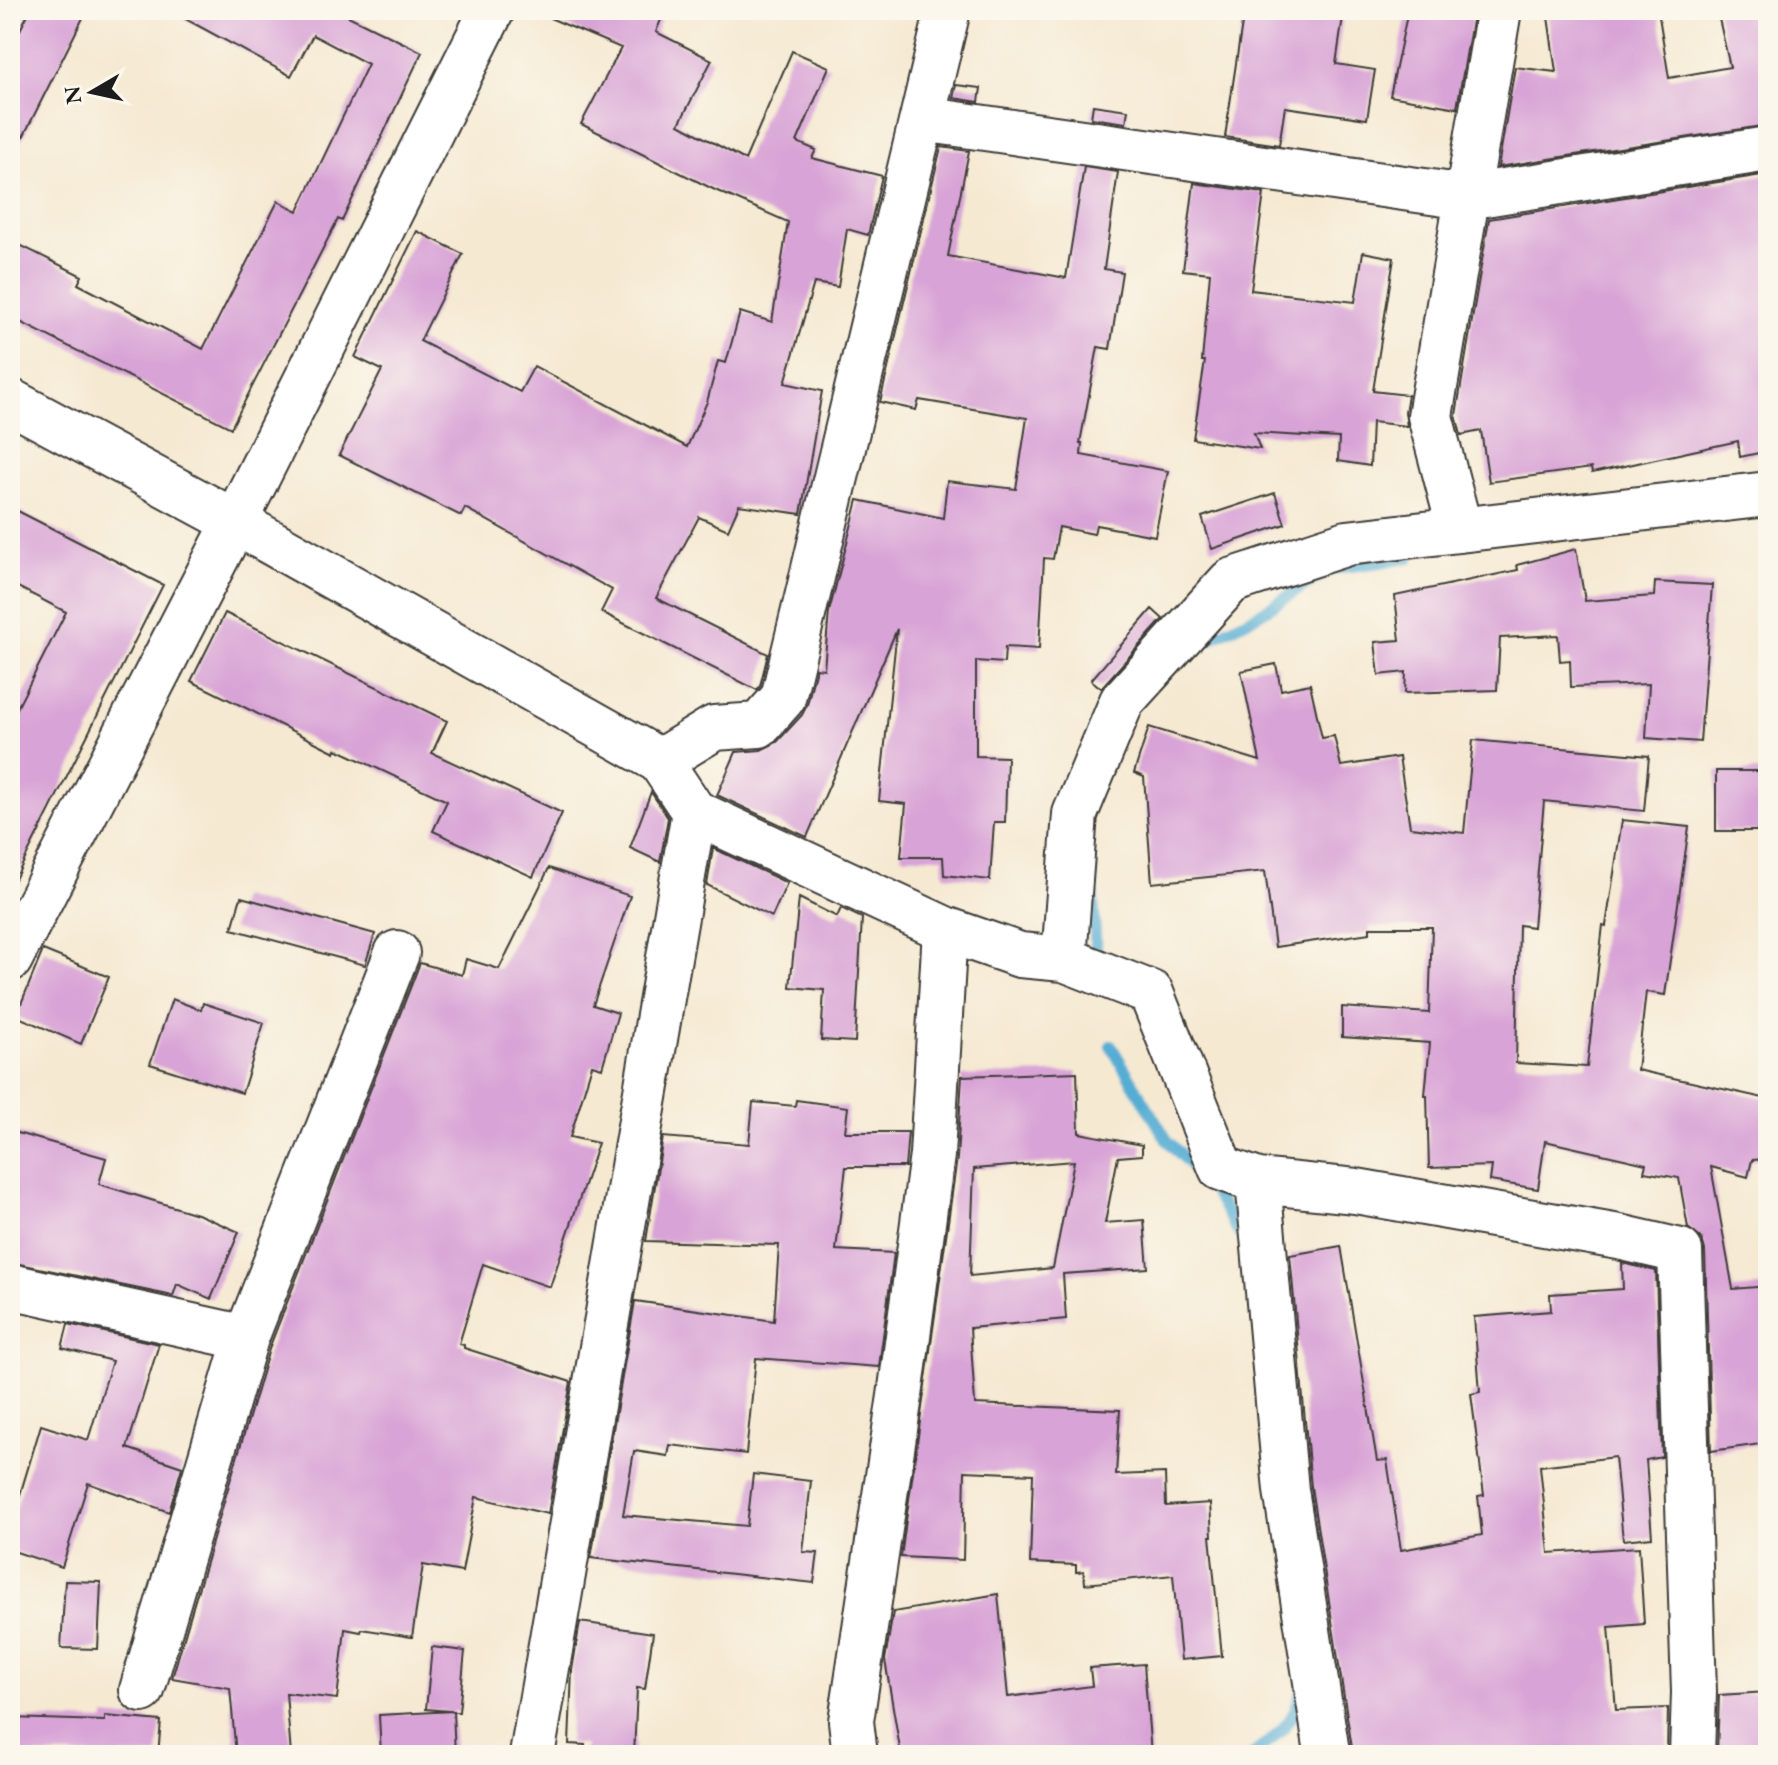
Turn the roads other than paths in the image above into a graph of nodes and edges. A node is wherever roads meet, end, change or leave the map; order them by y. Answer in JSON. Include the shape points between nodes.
{"nodes":[{"id":1,"x":492,"y":10,"type":"edge"},
{"id":2,"x":948,"y":10,"type":"edge"},
{"id":3,"x":1499,"y":10,"type":"edge"},
{"id":4,"x":922,"y":119,"type":"junction"},
{"id":5,"x":1768,"y":149,"type":"edge"},
{"id":6,"x":1466,"y":197,"type":"junction"},
{"id":7,"x":10,"y":401,"type":"edge"},
{"id":8,"x":1768,"y":494,"type":"edge"},
{"id":9,"x":235,"y":522,"type":"junction"},
{"id":10,"x":1460,"y":530,"type":"junction"},
{"id":11,"x":660,"y":761,"type":"junction"},
{"id":12,"x":694,"y":812,"type":"junction"},
{"id":13,"x":945,"y":929,"type":"junction"},
{"id":14,"x":397,"y":953,"type":"dead end"},
{"id":15,"x":10,"y":959,"type":"edge"},
{"id":16,"x":1064,"y":959,"type":"junction"},
{"id":17,"x":1258,"y":1181,"type":"junction"},
{"id":18,"x":10,"y":1286,"type":"edge"},
{"id":19,"x":246,"y":1338,"type":"junction"},
{"id":20,"x":142,"y":1690,"type":"dead end"},
{"id":21,"x":532,"y":1755,"type":"edge"},
{"id":22,"x":855,"y":1755,"type":"edge"},
{"id":23,"x":1325,"y":1755,"type":"edge"},
{"id":24,"x":1692,"y":1755,"type":"edge"}],
"edges":[{"from":1,"to":9,"type":"street"},
{"from":2,"to":4,"type":"street"},
{"from":3,"to":6,"type":"street"},
{"from":4,"to":6,"type":"street"},
{"from":4,"to":11,"type":"street","via":[[783,698],[759,725],[714,728]]},
{"from":5,"to":6,"type":"street"},
{"from":6,"to":10,"type":"street","via":[[1430,416]]},
{"from":7,"to":9,"type":"street"},
{"from":8,"to":10,"type":"street"},
{"from":9,"to":11,"type":"street"},
{"from":9,"to":15,"type":"street"},
{"from":10,"to":16,"type":"street","via":[[1347,543],[1231,581],[1122,701],[1075,814]]},
{"from":11,"to":12,"type":"street"},
{"from":12,"to":13,"type":"street"},
{"from":12,"to":21,"type":"street"},
{"from":13,"to":16,"type":"street","via":[[1020,955]]},
{"from":13,"to":22,"type":"street","via":[[932,1155],[851,1721]]},
{"from":14,"to":19,"type":"street"},
{"from":16,"to":17,"type":"street","via":[[1151,993],[1221,1168]]},
{"from":17,"to":23,"type":"street","via":[[1286,1490]]},
{"from":17,"to":24,"type":"street","via":[[1356,1191],[1680,1251]]},
{"from":18,"to":19,"type":"street"},
{"from":19,"to":20,"type":"street"}]}
